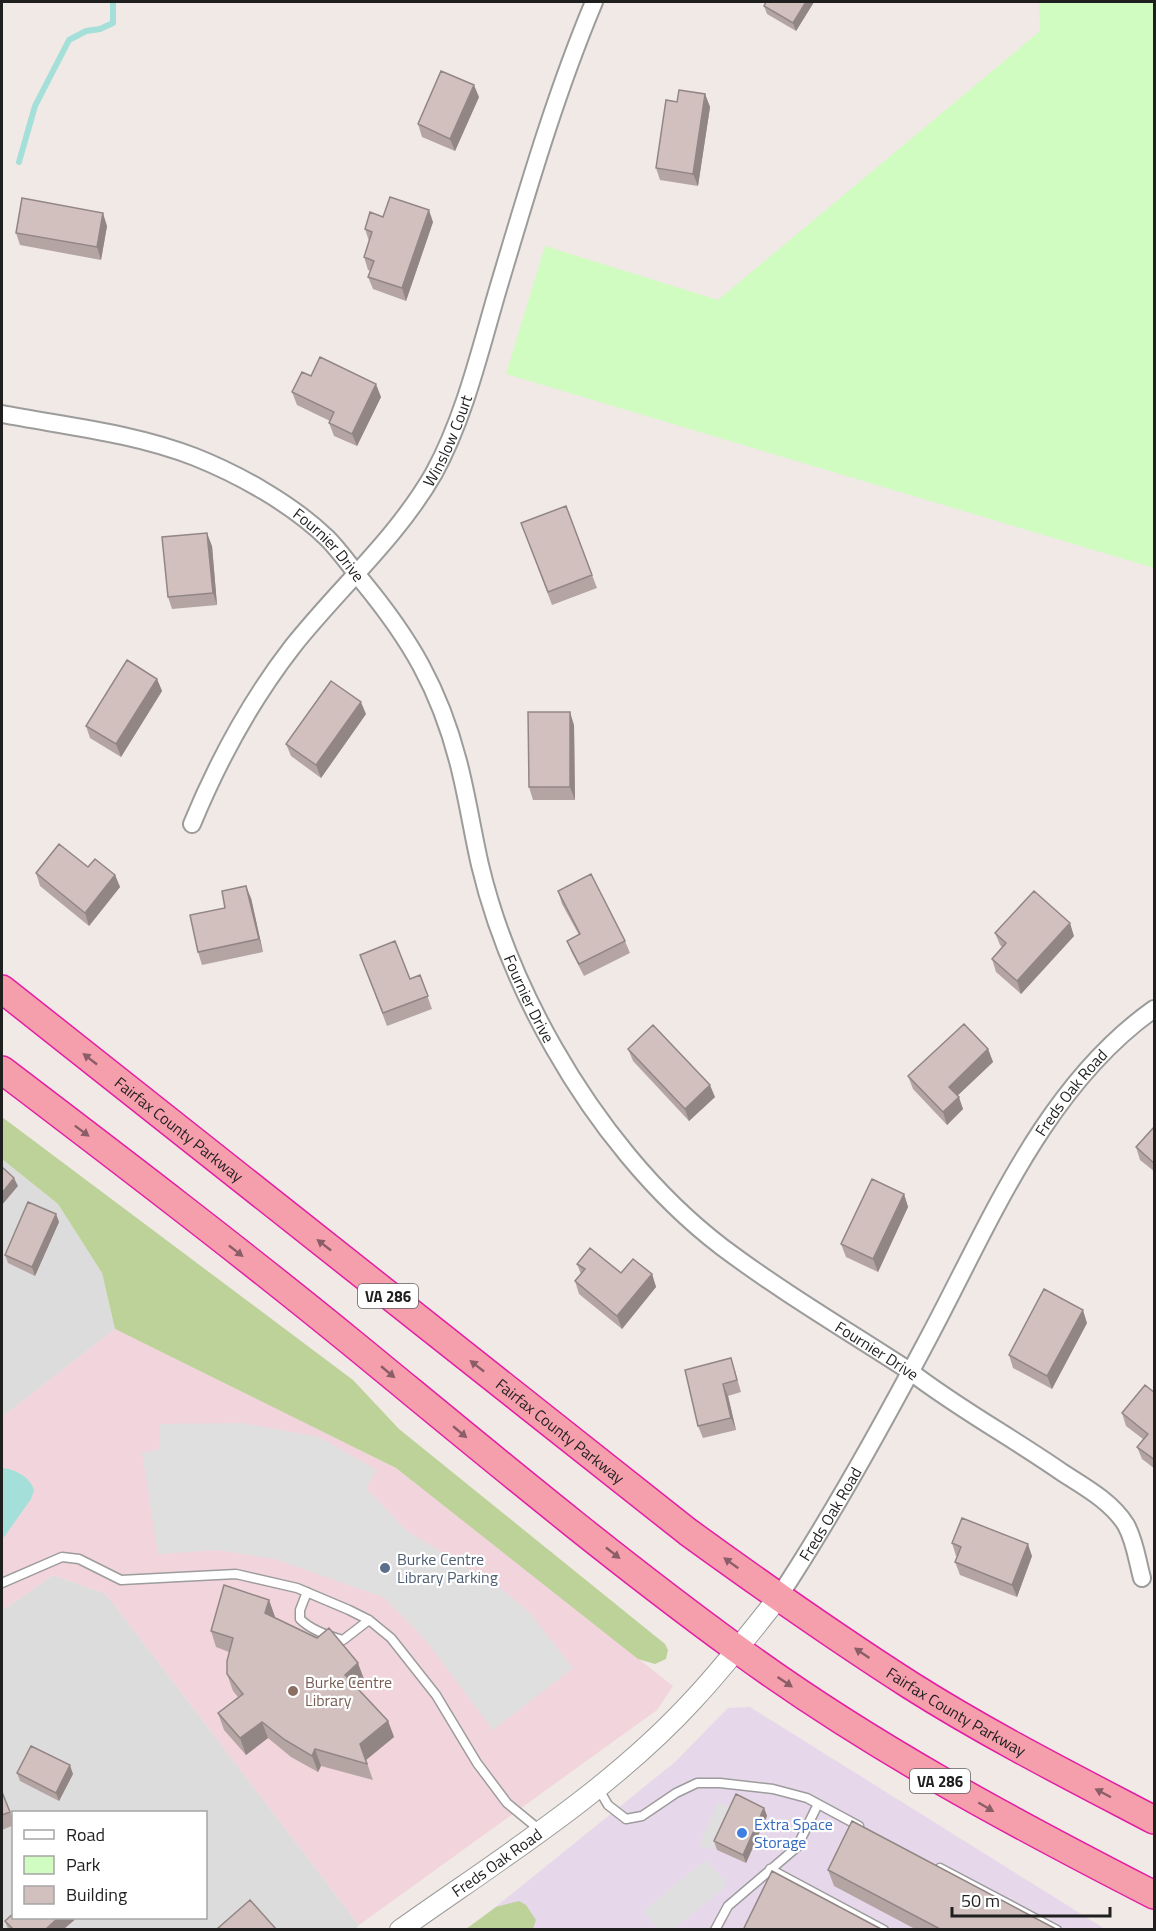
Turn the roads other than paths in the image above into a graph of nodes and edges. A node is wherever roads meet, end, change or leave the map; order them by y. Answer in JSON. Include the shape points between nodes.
{"nodes":[{"id":1,"x":594,"y":2,"type":"edge"},
{"id":2,"x":2,"y":414,"type":"edge"},
{"id":3,"x":357,"y":575,"type":"junction"},
{"id":4,"x":192,"y":824,"type":"dead end"},
{"id":5,"x":2,"y":989,"type":"edge"},
{"id":6,"x":1155,"y":1009,"type":"edge"},
{"id":7,"x":2,"y":1070,"type":"edge"},
{"id":8,"x":911,"y":1372,"type":"junction"},
{"id":9,"x":1142,"y":1578,"type":"dead end"},
{"id":10,"x":2,"y":1583,"type":"edge"},
{"id":11,"x":307,"y":1592,"type":"junction"},
{"id":12,"x":778,"y":1598,"type":"junction"},
{"id":13,"x":369,"y":1620,"type":"junction"},
{"id":14,"x":737,"y":1649,"type":"junction"},
{"id":15,"x":597,"y":1786,"type":"junction"},
{"id":16,"x":818,"y":1804,"type":"junction"},
{"id":17,"x":1155,"y":1820,"type":"edge"},
{"id":18,"x":870,"y":1831,"type":"edge"},
{"id":19,"x":541,"y":1832,"type":"junction"},
{"id":20,"x":933,"y":1864,"type":"edge"},
{"id":21,"x":770,"y":1869,"type":"junction"},
{"id":22,"x":1155,"y":1895,"type":"edge"},
{"id":23,"x":400,"y":1929,"type":"edge"},
{"id":24,"x":716,"y":1929,"type":"edge"},
{"id":25,"x":884,"y":1929,"type":"edge"},
{"id":26,"x":1058,"y":1929,"type":"edge"}],
"edges":[{"from":1,"to":3,"type":"street","name":"Winslow Court","via":[[540,148],[474,372],[449,441],[415,501]]},
{"from":2,"to":3,"type":"street","name":"Fournier Drive","via":[[166,447],[224,470],[284,505],[327,538]]},
{"from":3,"to":4,"type":"street","name":"Winslow Court","via":[[294,646],[261,693],[227,748]]},
{"from":3,"to":8,"type":"street","name":"Fournier Drive","via":[[399,625],[439,702],[458,760],[481,868],[512,961],[576,1084],[649,1179],[703,1230],[792,1295]]},
{"from":12,"to":5,"type":"highway","name":"Fairfax County Parkway","number":"VA 286","one_way":true,"via":[[688,1532]]},
{"from":6,"to":8,"type":"street","name":"Freds Oak Road","via":[[1112,1044],[1052,1113],[1007,1189]]},
{"from":7,"to":14,"type":"highway","number":"VA 286","one_way":true},
{"from":8,"to":9,"type":"street","name":"Fournier Drive","via":[[1102,1499],[1125,1523]]},
{"from":8,"to":12,"type":"street","name":"Freds Oak Road","via":[[868,1452]]},
{"from":10,"to":11,"type":"lane","via":[[62,1557],[79,1559],[121,1580],[236,1574]]},
{"from":11,"to":13,"type":"lane"},
{"from":11,"to":13,"type":"lane","via":[[300,1619],[331,1637],[343,1640]]},
{"from":12,"to":14,"type":"street","name":"Freds Oak Road"},
{"from":17,"to":12,"type":"highway","name":"Fairfax County Parkway","number":"VA 286","one_way":true,"via":[[1012,1746]]},
{"from":13,"to":19,"type":"lane","via":[[391,1638],[423,1677],[507,1803]]},
{"from":14,"to":15,"type":"street","name":"Freds Oak Road","via":[[694,1700]]},
{"from":14,"to":22,"type":"highway","number":"VA 286","one_way":true,"via":[[887,1751],[993,1812]]},
{"from":15,"to":16,"type":"lane","via":[[608,1805],[626,1819],[642,1816],[697,1783],[773,1789]]},
{"from":15,"to":19,"type":"street","name":"Freds Oak Road"},
{"from":16,"to":18,"type":"lane"},
{"from":16,"to":21,"type":"lane","via":[[797,1847]]},
{"from":19,"to":23,"type":"street","name":"Freds Oak Road"},
{"from":20,"to":26,"type":"lane"},
{"from":21,"to":24,"type":"lane","via":[[728,1906]]},
{"from":21,"to":25,"type":"lane"}]}
